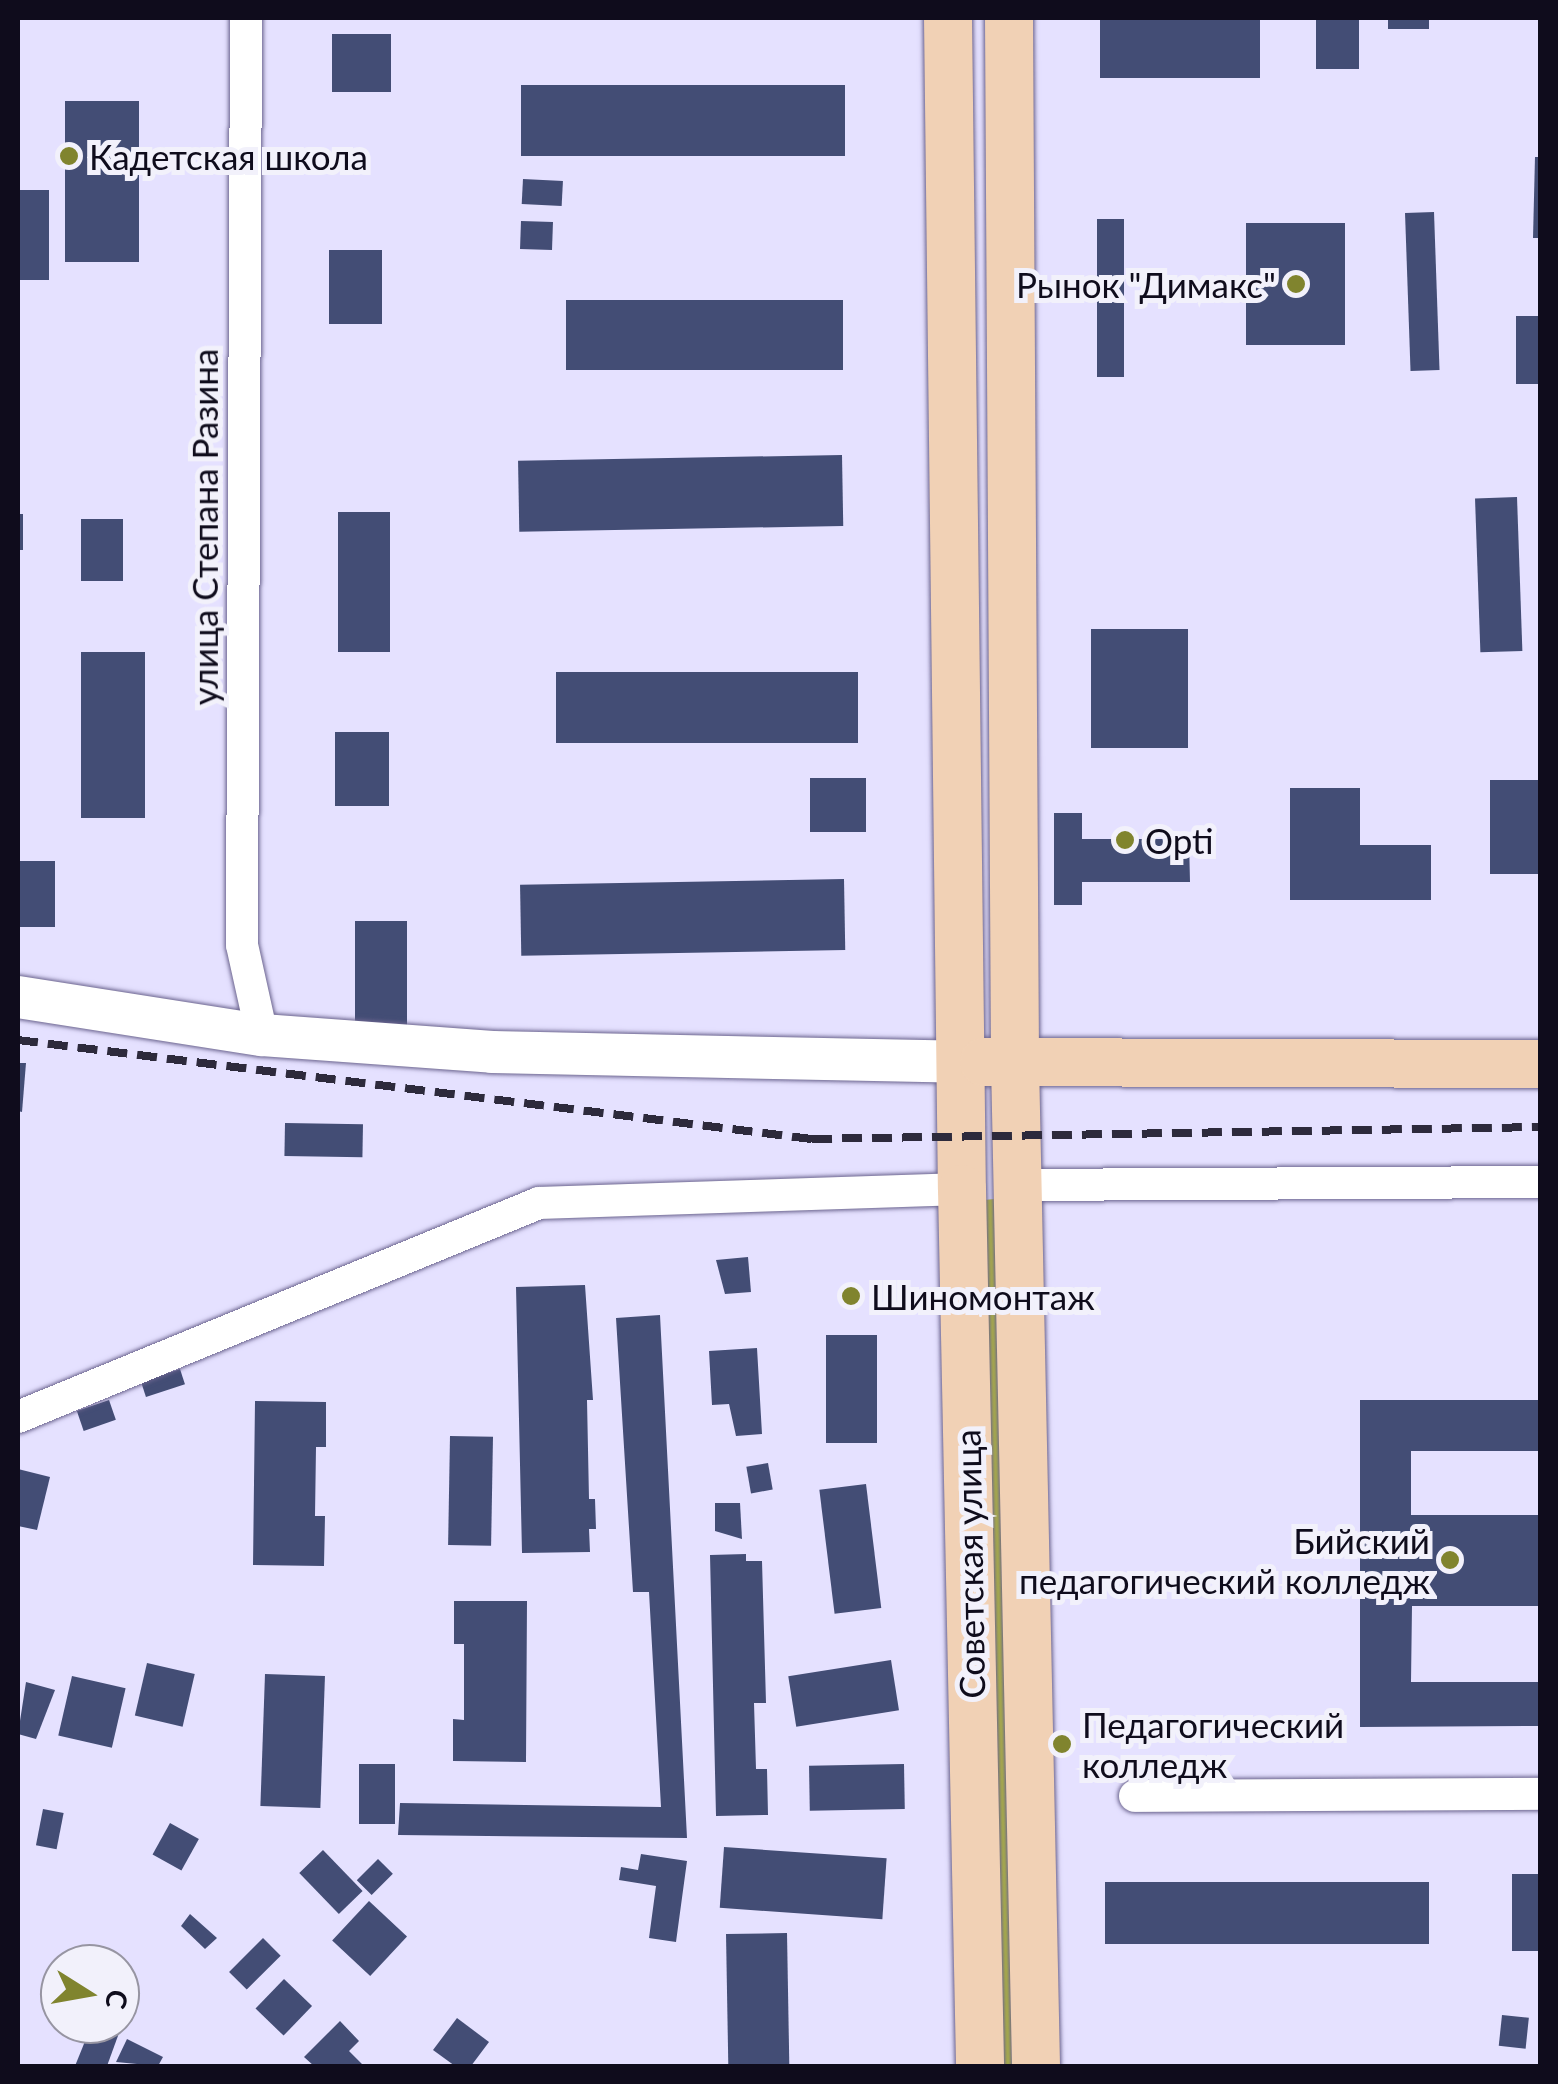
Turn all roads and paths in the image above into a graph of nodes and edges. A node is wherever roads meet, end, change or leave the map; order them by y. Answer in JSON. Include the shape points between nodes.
{"nodes":[{"id":1,"x":246,"y":18,"type":"edge"},
{"id":2,"x":948,"y":18,"type":"edge"},
{"id":3,"x":1009,"y":18,"type":"edge"},
{"id":4,"x":950,"y":162,"type":"junction"},
{"id":5,"x":1010,"y":165,"type":"junction"},
{"id":6,"x":956,"y":777,"type":"junction"},
{"id":7,"x":1014,"y":782,"type":"junction"},
{"id":8,"x":18,"y":997,"type":"edge"},
{"id":9,"x":262,"y":1036,"type":"junction"},
{"id":10,"x":961,"y":1062,"type":"junction"},
{"id":11,"x":1015,"y":1063,"type":"junction"},
{"id":12,"x":1540,"y":1064,"type":"edge"},
{"id":13,"x":1540,"y":1182,"type":"edge"},
{"id":14,"x":1019,"y":1185,"type":"junction"},
{"id":15,"x":962,"y":1189,"type":"junction"},
{"id":16,"x":18,"y":1417,"type":"edge"},
{"id":17,"x":1540,"y":1794,"type":"edge"},
{"id":18,"x":1135,"y":1796,"type":"dead end"},
{"id":19,"x":980,"y":2066,"type":"edge"},
{"id":20,"x":1036,"y":2066,"type":"edge"}],
"edges":[{"from":1,"to":9,"type":"street","name":"улица Степана Разина","via":[[242,945]]},
{"from":2,"to":4,"type":"main road","name":"Советская улица"},
{"from":3,"to":5,"type":"main road","name":"Советская улица"},
{"from":4,"to":5,"type":"main road"},
{"from":4,"to":6,"type":"main road","name":"Советская улица"},
{"from":5,"to":7,"type":"main road","name":"Советская улица"},
{"from":6,"to":7,"type":"main road"},
{"from":6,"to":10,"type":"main road","name":"Советская улица"},
{"from":7,"to":11,"type":"main road","name":"Советская улица"},
{"from":8,"to":9,"type":"street"},
{"from":9,"to":10,"type":"street","via":[[492,1052]]},
{"from":10,"to":11,"type":"main road"},
{"from":10,"to":15,"type":"main road","name":"Советская улица"},
{"from":11,"to":12,"type":"main road"},
{"from":11,"to":14,"type":"main road","name":"Советская улица"},
{"from":13,"to":14,"type":"street"},
{"from":14,"to":15,"type":"street"},
{"from":14,"to":20,"type":"main road","name":"Советская улица"},
{"from":15,"to":16,"type":"street","via":[[539,1203]]},
{"from":15,"to":19,"type":"main road","name":"Советская улица"},
{"from":17,"to":18,"type":"street"}]}
